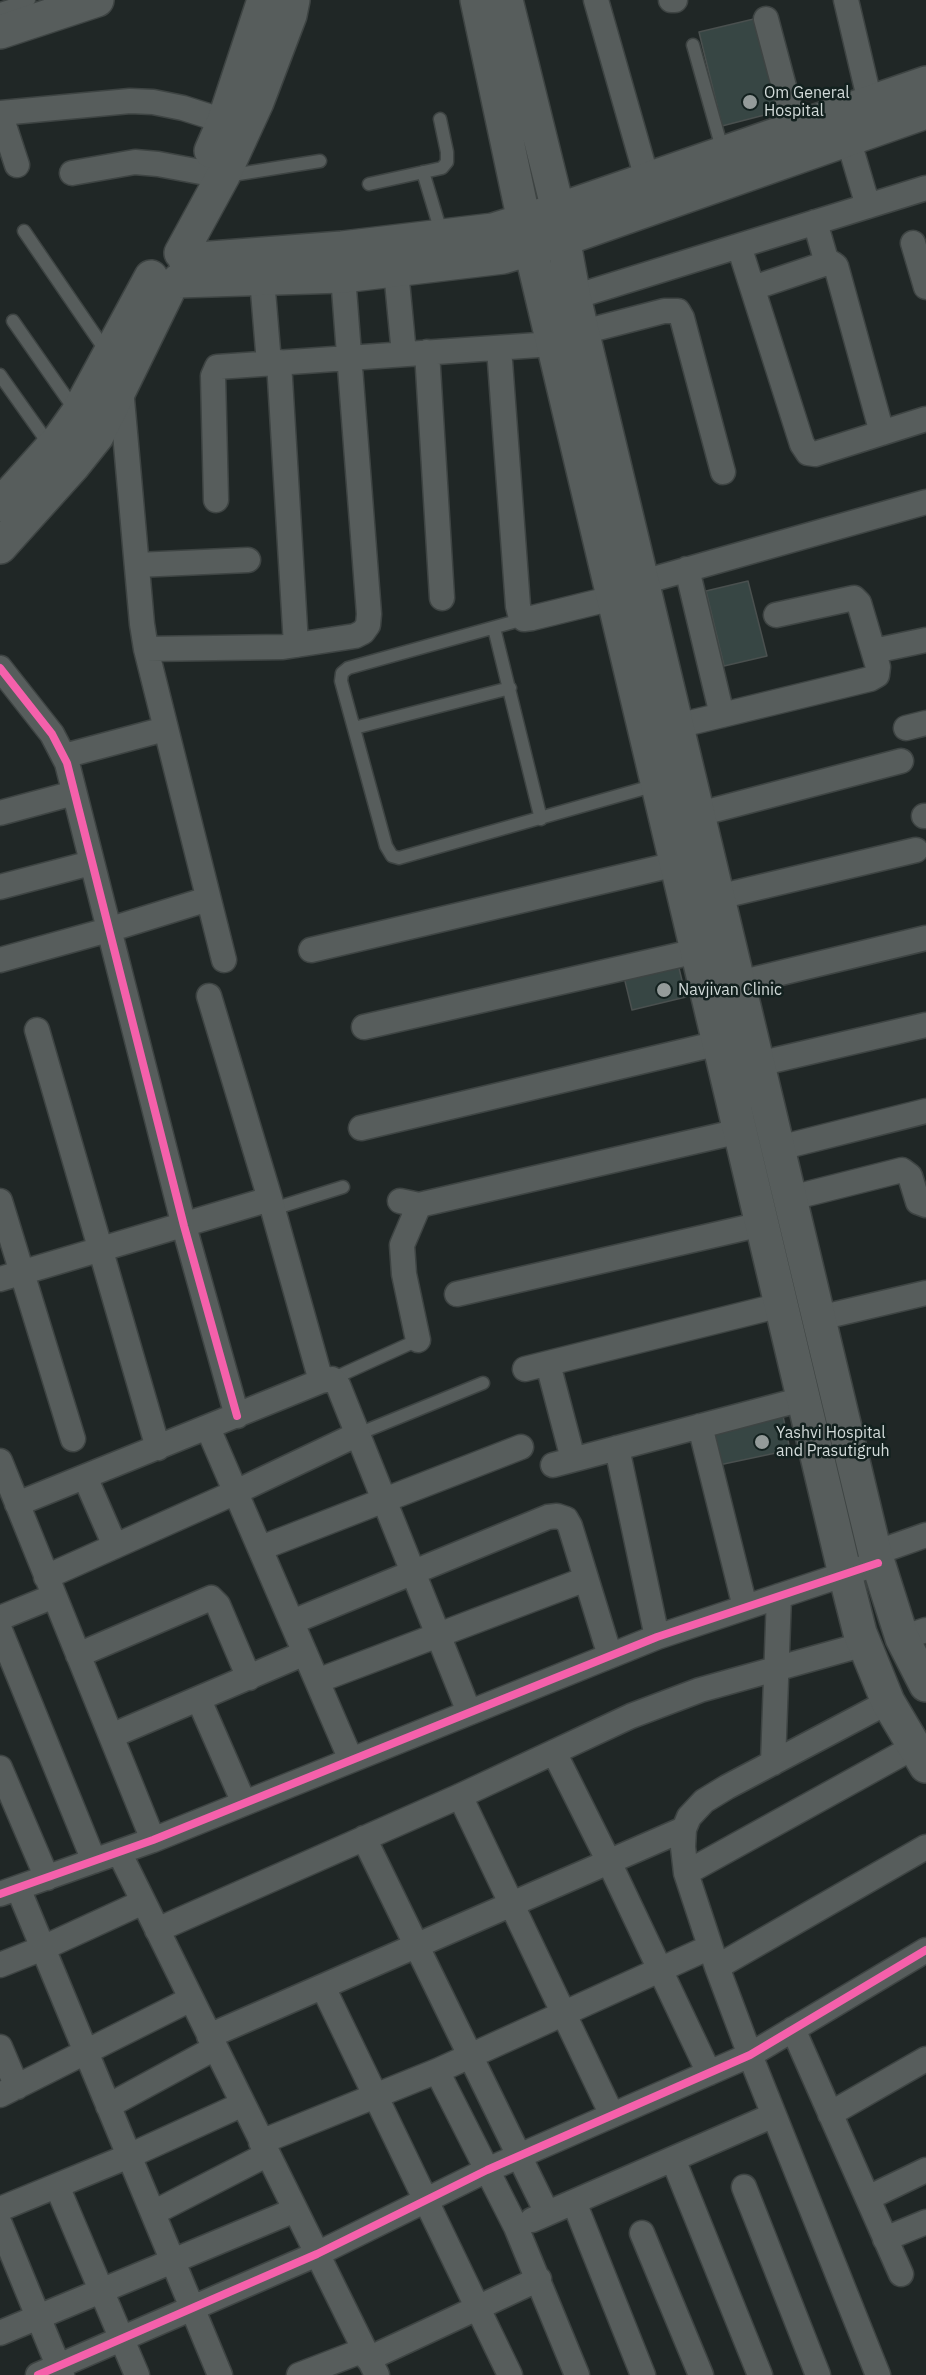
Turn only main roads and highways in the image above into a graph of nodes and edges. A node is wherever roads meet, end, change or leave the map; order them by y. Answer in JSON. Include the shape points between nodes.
{"nodes":[{"id":1,"x":97,"y":0,"type":"edge"},
{"id":2,"x":264,"y":0,"type":"edge"},
{"id":3,"x":293,"y":0,"type":"edge"},
{"id":4,"x":477,"y":0,"type":"edge"},
{"id":5,"x":506,"y":0,"type":"edge"},
{"id":6,"x":0,"y":32,"type":"edge"},
{"id":7,"x":926,"y":83,"type":"edge"},
{"id":8,"x":926,"y":112,"type":"edge"},
{"id":9,"x":853,"y":118,"type":"junction"},
{"id":10,"x":212,"y":174,"type":"junction"},
{"id":11,"x":561,"y":225,"type":"junction"},
{"id":12,"x":527,"y":235,"type":"junction"},
{"id":13,"x":347,"y":266,"type":"junction"},
{"id":14,"x":172,"y":267,"type":"junction"},
{"id":15,"x":568,"y":338,"type":"junction"},
{"id":16,"x":2,"y":497,"type":"edge"},
{"id":17,"x":0,"y":547,"type":"edge"},
{"id":18,"x":914,"y":1634,"type":"edge"},
{"id":19,"x":926,"y":1685,"type":"edge"},
{"id":20,"x":920,"y":1757,"type":"edge"}],
"edges":[{"from":1,"to":6,"type":"main road"},
{"from":2,"to":10,"type":"main road","via":[[224,121]]},
{"from":3,"to":10,"type":"main road","via":[[257,102]]},
{"from":4,"to":12,"type":"main road"},
{"from":5,"to":11,"type":"main road"},
{"from":7,"to":9,"type":"main road"},
{"from":8,"to":9,"type":"main road"},
{"from":9,"to":11,"type":"main road"},
{"from":9,"to":11,"type":"main road","via":[[795,128],[647,179]]},
{"from":10,"to":14,"type":"main road"},
{"from":11,"to":12,"type":"main road"},
{"from":11,"to":15,"type":"main road","via":[[574,297]]},
{"from":12,"to":13,"type":"main road","via":[[493,230],[442,236]]},
{"from":12,"to":13,"type":"main road","via":[[503,257],[396,271]]},
{"from":12,"to":15,"type":"main road"},
{"from":13,"to":14,"type":"main road"},
{"from":13,"to":14,"type":"main road","via":[[261,279]]},
{"from":14,"to":16,"type":"main road","via":[[108,355],[77,414],[51,448]]},
{"from":14,"to":17,"type":"main road","via":[[97,436]]},
{"from":15,"to":18,"type":"main road","via":[[643,582],[876,1558]]},
{"from":15,"to":20,"type":"main road","via":[[613,598],[845,1574],[865,1644],[888,1702]]},
{"from":18,"to":19,"type":"main road"}]}
